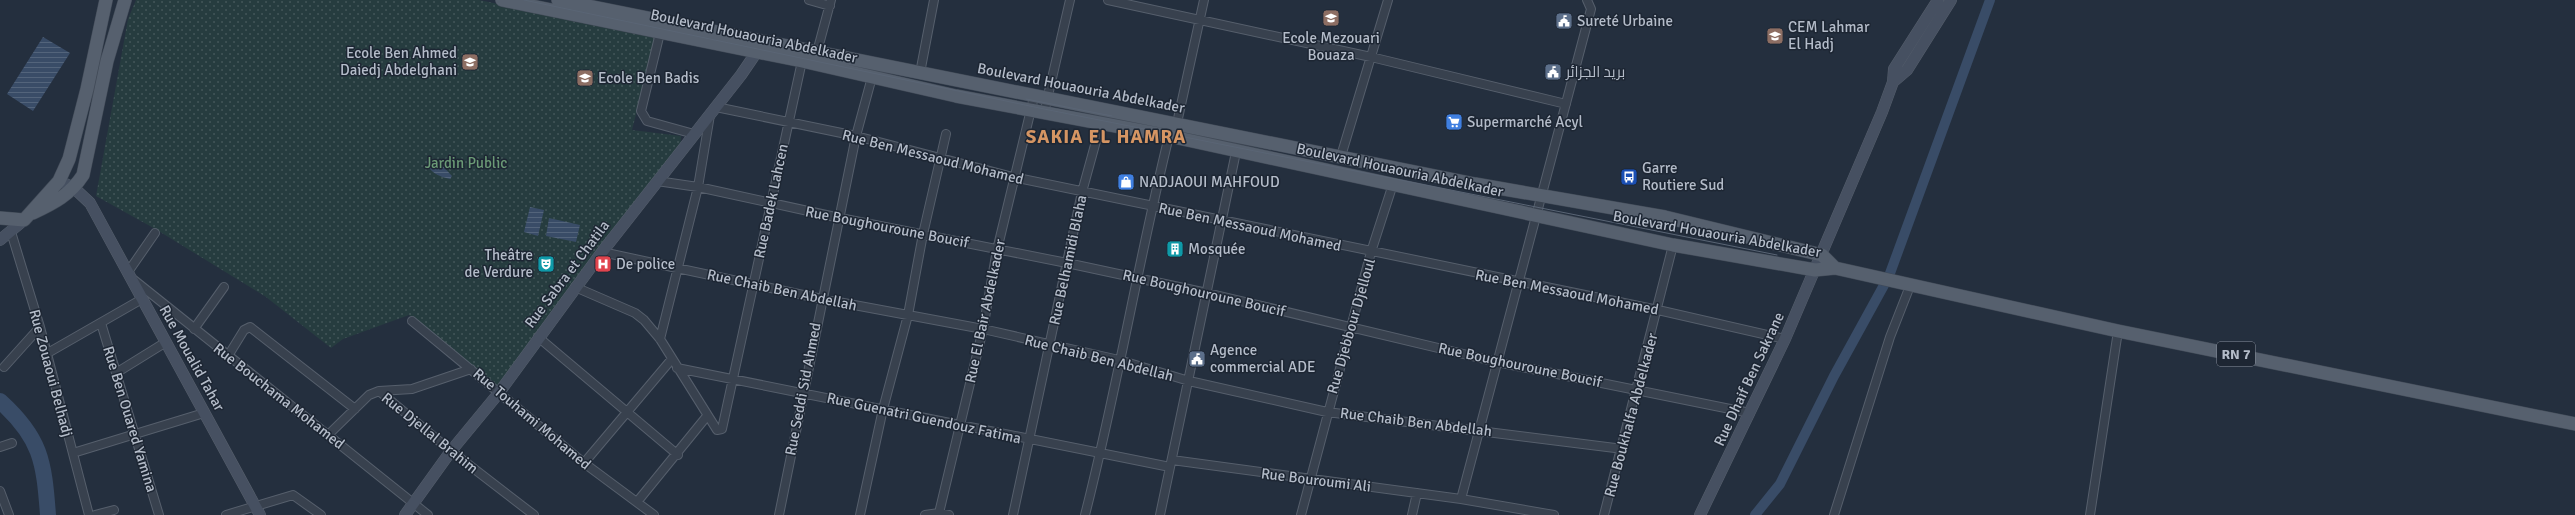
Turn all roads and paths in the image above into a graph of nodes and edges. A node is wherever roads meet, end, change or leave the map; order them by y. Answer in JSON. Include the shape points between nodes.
{"nodes":[{"id":1,"x":106,"y":0,"type":"edge"},
{"id":2,"x":125,"y":0,"type":"edge"},
{"id":3,"x":502,"y":0,"type":"edge"},
{"id":4,"x":558,"y":0,"type":"edge"},
{"id":5,"x":809,"y":0,"type":"edge"},
{"id":6,"x":934,"y":0,"type":"edge"},
{"id":7,"x":1070,"y":0,"type":"edge"},
{"id":8,"x":1108,"y":0,"type":"edge"},
{"id":9,"x":1204,"y":0,"type":"edge"},
{"id":10,"x":1388,"y":0,"type":"edge"},
{"id":11,"x":1587,"y":0,"type":"edge"},
{"id":12,"x":1938,"y":0,"type":"edge"},
{"id":13,"x":1951,"y":0,"type":"edge"},
{"id":14,"x":830,"y":3,"type":"edge"},
{"id":15,"x":591,"y":4,"type":"edge"},
{"id":16,"x":1200,"y":19,"type":"junction"},
{"id":17,"x":660,"y":33,"type":"junction"},
{"id":18,"x":757,"y":46,"type":"junction"},
{"id":19,"x":818,"y":52,"type":"junction"},
{"id":20,"x":1371,"y":57,"type":"junction"},
{"id":21,"x":802,"y":61,"type":"junction"},
{"id":22,"x":91,"y":69,"type":"junction"},
{"id":23,"x":106,"y":73,"type":"junction"},
{"id":24,"x":920,"y":73,"type":"junction"},
{"id":25,"x":872,"y":77,"type":"junction"},
{"id":26,"x":1893,"y":82,"type":"junction"},
{"id":27,"x":1040,"y":98,"type":"junction"},
{"id":28,"x":1566,"y":104,"type":"junction"},
{"id":29,"x":713,"y":111,"type":"junction"},
{"id":30,"x":1037,"y":111,"type":"junction"},
{"id":31,"x":95,"y":121,"type":"junction"},
{"id":32,"x":79,"y":122,"type":"junction"},
{"id":33,"x":787,"y":122,"type":"junction"},
{"id":34,"x":1100,"y":123,"type":"junction"},
{"id":35,"x":1177,"y":123,"type":"junction"},
{"id":36,"x":694,"y":134,"type":"junction"},
{"id":37,"x":946,"y":134,"type":"dead end"},
{"id":38,"x":856,"y":136,"type":"junction"},
{"id":39,"x":1169,"y":136,"type":"junction"},
{"id":40,"x":1236,"y":152,"type":"junction"},
{"id":41,"x":1341,"y":156,"type":"junction"},
{"id":42,"x":940,"y":158,"type":"junction"},
{"id":43,"x":1014,"y":177,"type":"junction"},
{"id":44,"x":657,"y":180,"type":"junction"},
{"id":45,"x":58,"y":181,"type":"junction"},
{"id":46,"x":1393,"y":184,"type":"junction"},
{"id":47,"x":698,"y":187,"type":"junction"},
{"id":48,"x":74,"y":188,"type":"junction"},
{"id":49,"x":1082,"y":192,"type":"junction"},
{"id":50,"x":1543,"y":195,"type":"junction"},
{"id":51,"x":770,"y":204,"type":"junction"},
{"id":52,"x":1151,"y":207,"type":"junction"},
{"id":53,"x":1537,"y":216,"type":"junction"},
{"id":54,"x":26,"y":217,"type":"junction"},
{"id":55,"x":0,"y":218,"type":"edge"},
{"id":56,"x":840,"y":218,"type":"junction"},
{"id":57,"x":1220,"y":221,"type":"junction"},
{"id":58,"x":12,"y":232,"type":"junction"},
{"id":59,"x":155,"y":233,"type":"dead end"},
{"id":60,"x":923,"y":234,"type":"junction"},
{"id":61,"x":0,"y":240,"type":"edge"},
{"id":62,"x":1673,"y":245,"type":"junction"},
{"id":63,"x":997,"y":250,"type":"junction"},
{"id":64,"x":602,"y":252,"type":"junction"},
{"id":65,"x":1371,"y":252,"type":"junction"},
{"id":66,"x":1822,"y":255,"type":"junction"},
{"id":67,"x":1067,"y":263,"type":"junction"},
{"id":68,"x":678,"y":268,"type":"junction"},
{"id":69,"x":1834,"y":268,"type":"junction"},
{"id":70,"x":1815,"y":270,"type":"junction"},
{"id":71,"x":129,"y":274,"type":"junction"},
{"id":72,"x":1138,"y":278,"type":"junction"},
{"id":73,"x":1519,"y":282,"type":"junction"},
{"id":74,"x":754,"y":284,"type":"junction"},
{"id":75,"x":1903,"y":284,"type":"junction"},
{"id":76,"x":224,"y":287,"type":"dead end"},
{"id":77,"x":575,"y":287,"type":"junction"},
{"id":78,"x":1207,"y":293,"type":"junction"},
{"id":79,"x":822,"y":299,"type":"junction"},
{"id":80,"x":142,"y":300,"type":"junction"},
{"id":81,"x":1658,"y":310,"type":"junction"},
{"id":82,"x":908,"y":315,"type":"junction"},
{"id":83,"x":412,"y":321,"type":"dead end"},
{"id":84,"x":101,"y":323,"type":"junction"},
{"id":85,"x":40,"y":327,"type":"junction"},
{"id":86,"x":1351,"y":327,"type":"junction"},
{"id":87,"x":983,"y":328,"type":"junction"},
{"id":88,"x":194,"y":329,"type":"junction"},
{"id":89,"x":2118,"y":331,"type":"junction"},
{"id":90,"x":538,"y":337,"type":"junction"},
{"id":91,"x":660,"y":339,"type":"junction"},
{"id":92,"x":1785,"y":339,"type":"junction"},
{"id":93,"x":166,"y":342,"type":"junction"},
{"id":94,"x":1050,"y":346,"type":"junction"},
{"id":95,"x":46,"y":354,"type":"junction"},
{"id":96,"x":228,"y":356,"type":"junction"},
{"id":97,"x":671,"y":360,"type":"junction"},
{"id":98,"x":1119,"y":360,"type":"junction"},
{"id":99,"x":1497,"y":362,"type":"junction"},
{"id":100,"x":4,"y":367,"type":"dead end"},
{"id":101,"x":471,"y":368,"type":"junction"},
{"id":102,"x":677,"y":368,"type":"junction"},
{"id":103,"x":116,"y":373,"type":"junction"},
{"id":104,"x":732,"y":379,"type":"junction"},
{"id":105,"x":1189,"y":381,"type":"junction"},
{"id":106,"x":1638,"y":389,"type":"junction"},
{"id":107,"x":379,"y":390,"type":"junction"},
{"id":108,"x":802,"y":392,"type":"junction"},
{"id":109,"x":498,"y":394,"type":"junction"},
{"id":110,"x":355,"y":409,"type":"junction"},
{"id":111,"x":883,"y":409,"type":"junction"},
{"id":112,"x":627,"y":412,"type":"junction"},
{"id":113,"x":1327,"y":412,"type":"junction"},
{"id":114,"x":204,"y":413,"type":"junction"},
{"id":115,"x":1750,"y":414,"type":"junction"},
{"id":116,"x":708,"y":416,"type":"junction"},
{"id":117,"x":961,"y":424,"type":"junction"},
{"id":118,"x":2575,"y":424,"type":"edge"},
{"id":119,"x":1481,"y":430,"type":"junction"},
{"id":120,"x":135,"y":435,"type":"junction"},
{"id":121,"x":328,"y":435,"type":"junction"},
{"id":122,"x":1030,"y":441,"type":"junction"},
{"id":123,"x":12,"y":443,"type":"dead end"},
{"id":124,"x":0,"y":448,"type":"edge"},
{"id":125,"x":1623,"y":449,"type":"junction"},
{"id":126,"x":451,"y":451,"type":"junction"},
{"id":127,"x":72,"y":453,"type":"junction"},
{"id":128,"x":1101,"y":453,"type":"junction"},
{"id":129,"x":678,"y":454,"type":"junction"},
{"id":130,"x":584,"y":463,"type":"junction"},
{"id":131,"x":1171,"y":464,"type":"junction"},
{"id":132,"x":1310,"y":480,"type":"junction"},
{"id":133,"x":0,"y":491,"type":"edge"},
{"id":134,"x":1417,"y":493,"type":"junction"},
{"id":135,"x":1461,"y":499,"type":"junction"},
{"id":136,"x":637,"y":502,"type":"junction"},
{"id":137,"x":414,"y":503,"type":"junction"},
{"id":138,"x":1499,"y":506,"type":"junction"},
{"id":139,"x":114,"y":510,"type":"dead end"},
{"id":140,"x":257,"y":510,"type":"edge"},
{"id":141,"x":939,"y":513,"type":"junction"},
{"id":142,"x":9,"y":515,"type":"edge"},
{"id":143,"x":90,"y":515,"type":"edge"},
{"id":144,"x":95,"y":515,"type":"edge"},
{"id":145,"x":159,"y":515,"type":"edge"},
{"id":146,"x":226,"y":515,"type":"edge"},
{"id":147,"x":321,"y":515,"type":"edge"},
{"id":148,"x":405,"y":515,"type":"edge"},
{"id":149,"x":428,"y":515,"type":"edge"},
{"id":150,"x":534,"y":515,"type":"edge"},
{"id":151,"x":654,"y":515,"type":"edge"},
{"id":152,"x":779,"y":515,"type":"edge"},
{"id":153,"x":860,"y":515,"type":"edge"},
{"id":154,"x":926,"y":515,"type":"edge"},
{"id":155,"x":949,"y":515,"type":"edge"},
{"id":156,"x":1013,"y":515,"type":"edge"},
{"id":157,"x":1085,"y":515,"type":"edge"},
{"id":158,"x":1160,"y":515,"type":"edge"},
{"id":159,"x":1163,"y":515,"type":"edge"},
{"id":160,"x":1301,"y":515,"type":"edge"},
{"id":161,"x":1412,"y":515,"type":"edge"},
{"id":162,"x":1497,"y":515,"type":"edge"},
{"id":163,"x":1554,"y":515,"type":"edge"},
{"id":164,"x":1604,"y":515,"type":"edge"},
{"id":165,"x":1700,"y":515,"type":"edge"},
{"id":166,"x":1834,"y":515,"type":"edge"},
{"id":167,"x":2090,"y":515,"type":"edge"}],
"edges":[{"from":1,"to":22,"type":"main road"},
{"from":2,"to":23,"type":"main road"},
{"from":3,"to":17,"type":"main road","name":"Boulevard Houaouria Abdelkader","number":"RN 7"},
{"from":4,"to":15,"type":"main road","name":"Boulevard Houaouria Abdelkader","number":"RN 7"},
{"from":5,"to":14,"type":"street"},
{"from":6,"to":24,"type":"street"},
{"from":7,"to":27,"type":"street"},
{"from":8,"to":16,"type":"street"},
{"from":9,"to":16,"type":"street"},
{"from":10,"to":20,"type":"street"},
{"from":11,"to":28,"type":"street","via":[[1591,9]]},
{"from":12,"to":26,"type":"street","name":"Rue Dhaif Ben Sakrane","via":[[1896,65]]},
{"from":13,"to":26,"type":"street","via":[[1907,70]]},
{"from":14,"to":19,"type":"street"},
{"from":15,"to":18,"type":"main road","name":"Boulevard Houaouria Abdelkader","number":"RN 7"},
{"from":16,"to":20,"type":"street"},
{"from":16,"to":35,"type":"street"},
{"from":17,"to":18,"type":"main road","name":"Boulevard Houaouria Abdelkader","number":"RN 7"},
{"from":17,"to":36,"type":"street","via":[[641,111],[643,117],[646,121]]},
{"from":18,"to":19,"type":"main road","name":"Boulevard Houaouria Abdelkader","number":"RN 7"},
{"from":18,"to":21,"type":"main road","name":"Boulevard Houaouria Abdelkader","number":"RN 7"},
{"from":18,"to":29,"type":"street","name":"Rue Sabra et Chatila"},
{"from":19,"to":24,"type":"main road","name":"Boulevard Houaouria Abdelkader","number":"RN 7"},
{"from":20,"to":28,"type":"street"},
{"from":20,"to":41,"type":"street"},
{"from":21,"to":25,"type":"main road","name":"Boulevard Houaouria Abdelkader","number":"RN 7"},
{"from":21,"to":33,"type":"street","name":"Rue Badek Lahcen"},
{"from":22,"to":23,"type":"main road"},
{"from":22,"to":32,"type":"main road"},
{"from":23,"to":31,"type":"main road"},
{"from":24,"to":27,"type":"main road","name":"Boulevard Houaouria Abdelkader","number":"RN 7"},
{"from":25,"to":30,"type":"main road","name":"Boulevard Houaouria Abdelkader","number":"RN 7"},
{"from":25,"to":38,"type":"street","name":"Rue Seddi Sid Ahmed"},
{"from":26,"to":66,"type":"street","name":"Rue Dhaif Ben Sakrane"},
{"from":27,"to":30,"type":"street"},
{"from":27,"to":30,"type":"street"},
{"from":27,"to":30,"type":"street"},
{"from":27,"to":35,"type":"main road","name":"Boulevard Houaouria Abdelkader","number":"RN 7"},
{"from":28,"to":50,"type":"street"},
{"from":29,"to":33,"type":"street","name":"Rue Ben Messaoud Mohamed"},
{"from":29,"to":36,"type":"street","name":"Rue Sabra et Chatila"},
{"from":29,"to":47,"type":"street"},
{"from":30,"to":34,"type":"main road","name":"Boulevard Houaouria Abdelkader","number":"RN 7"},
{"from":30,"to":43,"type":"street","name":"Rue El Bair Abdelkader"},
{"from":31,"to":32,"type":"main road"},
{"from":31,"to":48,"type":"main road","via":[[83,175]]},
{"from":32,"to":45,"type":"main road","via":[[69,159]]},
{"from":33,"to":38,"type":"street","name":"Rue Ben Messaoud Mohamed"},
{"from":33,"to":51,"type":"street","name":"Rue Badek Lahcen"},
{"from":34,"to":39,"type":"main road","name":"Boulevard Houaouria Abdelkader","number":"RN 7"},
{"from":34,"to":49,"type":"street","name":"Rue Belhamidi Blaha"},
{"from":35,"to":41,"type":"main road","name":"Boulevard Houaouria Abdelkader","number":"RN 7"},
{"from":36,"to":44,"type":"street","name":"Rue Sabra et Chatila"},
{"from":37,"to":42,"type":"street"},
{"from":38,"to":42,"type":"street","name":"Rue Ben Messaoud Mohamed"},
{"from":38,"to":56,"type":"street","name":"Rue Seddi Sid Ahmed"},
{"from":39,"to":40,"type":"main road","name":"Boulevard Houaouria Abdelkader","number":"RN 7"},
{"from":39,"to":52,"type":"street"},
{"from":40,"to":46,"type":"main road","name":"Boulevard Houaouria Abdelkader","number":"RN 7"},
{"from":40,"to":57,"type":"street"},
{"from":41,"to":50,"type":"main road","name":"Boulevard Houaouria Abdelkader","number":"RN 7","via":[[1475,184]]},
{"from":42,"to":43,"type":"street","name":"Rue Ben Messaoud Mohamed"},
{"from":42,"to":60,"type":"street"},
{"from":43,"to":49,"type":"street","name":"Rue Ben Messaoud Mohamed"},
{"from":43,"to":63,"type":"street","name":"Rue El Bair Abdelkader"},
{"from":44,"to":47,"type":"street","name":"Rue Boughouroune Boucif"},
{"from":44,"to":64,"type":"street","name":"Rue Sabra et Chatila"},
{"from":45,"to":48,"type":"street","name":"Rue Moualid Tahar"},
{"from":45,"to":54,"type":"main road"},
{"from":46,"to":53,"type":"main road","name":"Boulevard Houaouria Abdelkader","number":"RN 7"},
{"from":46,"to":65,"type":"street","name":"Rue Djebbour Djelloul"},
{"from":47,"to":51,"type":"street","name":"Rue Boughouroune Boucif"},
{"from":47,"to":68,"type":"street"},
{"from":48,"to":54,"type":"main road","via":[[63,198]]},
{"from":48,"to":71,"type":"street","name":"Rue Moualid Tahar","via":[[90,203]]},
{"from":49,"to":52,"type":"street","name":"Rue Ben Messaoud Mohamed"},
{"from":49,"to":67,"type":"street","name":"Rue Belhamidi Blaha"},
{"from":50,"to":53,"type":"street"},
{"from":50,"to":66,"type":"main road","name":"Boulevard Houaouria Abdelkader","number":"RN 7","via":[[1665,217]]},
{"from":51,"to":56,"type":"street","name":"Rue Boughouroune Boucif"},
{"from":51,"to":74,"type":"street","name":"Rue Badek Lahcen"},
{"from":52,"to":57,"type":"street","name":"Rue Ben Messaoud Mohamed"},
{"from":52,"to":72,"type":"street"},
{"from":53,"to":62,"type":"main road","name":"Boulevard Houaouria Abdelkader","number":"RN 7"},
{"from":53,"to":73,"type":"street"},
{"from":54,"to":55,"type":"main road"},
{"from":54,"to":58,"type":"street"},
{"from":56,"to":60,"type":"street","name":"Rue Boughouroune Boucif"},
{"from":56,"to":79,"type":"street","name":"Rue Seddi Sid Ahmed"},
{"from":57,"to":65,"type":"street","name":"Rue Ben Messaoud Mohamed"},
{"from":57,"to":78,"type":"street"},
{"from":58,"to":61,"type":"street"},
{"from":58,"to":85,"type":"street","name":"Rue Zouaoui Belhadj"},
{"from":59,"to":71,"type":"street"},
{"from":60,"to":63,"type":"street","name":"Rue Boughouroune Boucif"},
{"from":60,"to":82,"type":"street"},
{"from":62,"to":70,"type":"main road","name":"Boulevard Houaouria Abdelkader","number":"RN 7"},
{"from":62,"to":81,"type":"street","name":"Rue Boukhalfa Abdelkader"},
{"from":63,"to":67,"type":"street","name":"Rue Boughouroune Boucif"},
{"from":63,"to":87,"type":"street","name":"Rue El Bair Abdelkader"},
{"from":64,"to":68,"type":"street","name":"Rue Chaib Ben Abdellah"},
{"from":64,"to":77,"type":"street","name":"Rue Sabra et Chatila"},
{"from":65,"to":73,"type":"street","name":"Rue Ben Messaoud Mohamed"},
{"from":65,"to":86,"type":"street","name":"Rue Djebbour Djelloul"},
{"from":66,"to":69,"type":"main road","name":"Boulevard Houaouria Abdelkader"},
{"from":66,"to":70,"type":"street","name":"Rue Dhaif Ben Sakrane"},
{"from":67,"to":72,"type":"street","name":"Rue Boughouroune Boucif"},
{"from":67,"to":94,"type":"street","name":"Rue Belhamidi Blaha"},
{"from":68,"to":74,"type":"street","name":"Rue Chaib Ben Abdellah"},
{"from":68,"to":91,"type":"street"},
{"from":69,"to":70,"type":"main road","name":"Boulevard Houaouria Abdelkader","number":"RN 7"},
{"from":69,"to":75,"type":"main road","number":"RN 7"},
{"from":70,"to":92,"type":"street","name":"Rue Dhaif Ben Sakrane"},
{"from":71,"to":80,"type":"street","name":"Rue Moualid Tahar"},
{"from":71,"to":88,"type":"street","name":"Rue Bouchama Mohamed"},
{"from":72,"to":78,"type":"street","name":"Rue Boughouroune Boucif"},
{"from":72,"to":98,"type":"street"},
{"from":73,"to":81,"type":"street","name":"Rue Ben Messaoud Mohamed"},
{"from":73,"to":99,"type":"street"},
{"from":74,"to":79,"type":"street","name":"Rue Chaib Ben Abdellah"},
{"from":74,"to":104,"type":"street","name":"Rue Badek Lahcen"},
{"from":75,"to":89,"type":"main road","number":"RN 7"},
{"from":75,"to":166,"type":"street","via":[[1890,337]]},
{"from":76,"to":88,"type":"street"},
{"from":77,"to":90,"type":"street","name":"Rue Sabra et Chatila"},
{"from":77,"to":91,"type":"street","via":[[635,313]]},
{"from":78,"to":86,"type":"street","name":"Rue Boughouroune Boucif"},
{"from":78,"to":105,"type":"street"},
{"from":79,"to":82,"type":"street","name":"Rue Chaib Ben Abdellah"},
{"from":79,"to":108,"type":"street","name":"Rue Seddi Sid Ahmed"},
{"from":80,"to":84,"type":"street"},
{"from":80,"to":93,"type":"street","name":"Rue Moualid Tahar"},
{"from":81,"to":92,"type":"street","name":"Rue Ben Messaoud Mohamed"},
{"from":81,"to":106,"type":"street","name":"Rue Boukhalfa Abdelkader"},
{"from":82,"to":87,"type":"street","name":"Rue Chaib Ben Abdellah"},
{"from":82,"to":111,"type":"street"},
{"from":83,"to":101,"type":"street","name":"Rue Touhami Mohamed"},
{"from":84,"to":95,"type":"street"},
{"from":84,"to":103,"type":"street","name":"Rue Ben Ouared Yamina"},
{"from":85,"to":95,"type":"street","name":"Rue Zouaoui Belhadj"},
{"from":85,"to":100,"type":"street"},
{"from":86,"to":99,"type":"street","name":"Rue Boughouroune Boucif"},
{"from":86,"to":113,"type":"street","name":"Rue Djebbour Djelloul"},
{"from":87,"to":94,"type":"street","name":"Rue Chaib Ben Abdellah"},
{"from":87,"to":117,"type":"street","name":"Rue El Bair Abdelkader"},
{"from":88,"to":96,"type":"street","name":"Rue Bouchama Mohamed"},
{"from":89,"to":118,"type":"main road","number":"RN 7"},
{"from":89,"to":167,"type":"street"},
{"from":90,"to":109,"type":"street","name":"Rue Sabra et Chatila"},
{"from":90,"to":112,"type":"street"},
{"from":91,"to":97,"type":"street"},
{"from":92,"to":115,"type":"street","name":"Rue Dhaif Ben Sakrane"},
{"from":93,"to":103,"type":"street"},
{"from":93,"to":114,"type":"street","name":"Rue Moualid Tahar"},
{"from":94,"to":98,"type":"street","name":"Rue Chaib Ben Abdellah"},
{"from":94,"to":122,"type":"street","name":"Rue Belhamidi Blaha"},
{"from":95,"to":127,"type":"street","name":"Rue Zouaoui Belhadj"},
{"from":96,"to":110,"type":"street","via":[[244,330],[250,328]]},
{"from":96,"to":121,"type":"street","name":"Rue Bouchama Mohamed"},
{"from":97,"to":102,"type":"street"},
{"from":97,"to":112,"type":"street"},
{"from":98,"to":105,"type":"street","name":"Rue Chaib Ben Abdellah"},
{"from":98,"to":128,"type":"street"},
{"from":99,"to":106,"type":"street","name":"Rue Boughouroune Boucif"},
{"from":99,"to":119,"type":"street"},
{"from":101,"to":107,"type":"street","via":[[401,391]]},
{"from":101,"to":109,"type":"street","name":"Rue Touhami Mohamed"},
{"from":102,"to":104,"type":"street","name":"Rue Guenatri Guendouz Fatima"},
{"from":102,"to":116,"type":"street"},
{"from":103,"to":120,"type":"street","name":"Rue Ben Ouared Yamina"},
{"from":104,"to":108,"type":"street","name":"Rue Guenatri Guendouz Fatima"},
{"from":104,"to":116,"type":"street","name":"Rue Badek Lahcen","via":[[723,427],[717,430]]},
{"from":105,"to":113,"type":"street","name":"Rue Chaib Ben Abdellah"},
{"from":105,"to":131,"type":"street"},
{"from":106,"to":115,"type":"street","name":"Rue Boughouroune Boucif"},
{"from":106,"to":125,"type":"street","name":"Rue Boukhalfa Abdelkader"},
{"from":107,"to":110,"type":"street","name":"Rue Djellal Brahim","via":[[369,395]]},
{"from":107,"to":126,"type":"street","name":"Rue Djellal Brahim"},
{"from":108,"to":111,"type":"street","name":"Rue Guenatri Guendouz Fatima"},
{"from":108,"to":152,"type":"street","name":"Rue Seddi Sid Ahmed"},
{"from":109,"to":126,"type":"street","name":"Rue Sabra et Chatila"},
{"from":109,"to":130,"type":"street","name":"Rue Touhami Mohamed"},
{"from":110,"to":121,"type":"street","name":"Rue Djellal Brahim"},
{"from":111,"to":117,"type":"street","name":"Rue Guenatri Guendouz Fatima"},
{"from":111,"to":153,"type":"street"},
{"from":112,"to":129,"type":"street"},
{"from":112,"to":130,"type":"street"},
{"from":113,"to":119,"type":"street","name":"Rue Chaib Ben Abdellah"},
{"from":113,"to":132,"type":"street","name":"Rue Djebbour Djelloul"},
{"from":114,"to":120,"type":"street"},
{"from":114,"to":140,"type":"street","name":"Rue Moualid Tahar"},
{"from":115,"to":165,"type":"street","name":"Rue Dhaif Ben Sakrane"},
{"from":116,"to":129,"type":"street"},
{"from":117,"to":122,"type":"street","name":"Rue Guenatri Guendouz Fatima"},
{"from":117,"to":141,"type":"street","name":"Rue El Bair Abdelkader"},
{"from":119,"to":125,"type":"street","name":"Rue Chaib Ben Abdellah"},
{"from":119,"to":135,"type":"street"},
{"from":120,"to":127,"type":"street"},
{"from":120,"to":145,"type":"street","name":"Rue Ben Ouared Yamina"},
{"from":121,"to":137,"type":"street","name":"Rue Bouchama Mohamed"},
{"from":122,"to":128,"type":"street","name":"Rue Guenatri Guendouz Fatima"},
{"from":122,"to":156,"type":"street","name":"Rue Belhamidi Blaha"},
{"from":123,"to":124,"type":"street"},
{"from":125,"to":164,"type":"street","name":"Rue Boukhalfa Abdelkader"},
{"from":126,"to":137,"type":"street","name":"Rue Sabra et Chatila"},
{"from":126,"to":150,"type":"street","name":"Rue Djellal Brahim"},
{"from":127,"to":143,"type":"street","name":"Rue Zouaoui Belhadj"},
{"from":128,"to":131,"type":"street","name":"Rue Guenatri Guendouz Fatima"},
{"from":128,"to":157,"type":"street"},
{"from":129,"to":136,"type":"street"},
{"from":130,"to":136,"type":"street","name":"Rue Touhami Mohamed"},
{"from":131,"to":132,"type":"street","name":"Rue Bouroumi Ali"},
{"from":131,"to":158,"type":"street"},
{"from":132,"to":134,"type":"street","name":"Rue Bouroumi Ali"},
{"from":132,"to":160,"type":"street","name":"Rue Djebbour Djelloul"},
{"from":133,"to":142,"type":"street"},
{"from":134,"to":135,"type":"street","name":"Rue Bouroumi Ali"},
{"from":134,"to":161,"type":"street"},
{"from":135,"to":138,"type":"street","name":"Rue Bouroumi Ali"},
{"from":136,"to":151,"type":"street","name":"Rue Touhami Mohamed"},
{"from":137,"to":148,"type":"street","name":"Rue Sabra et Chatila"},
{"from":137,"to":149,"type":"street","name":"Rue Bouchama Mohamed"},
{"from":138,"to":162,"type":"street"},
{"from":138,"to":163,"type":"street","name":"Rue Bouroumi Ali"},
{"from":139,"to":144,"type":"street"},
{"from":140,"to":146,"type":"street"},
{"from":140,"to":147,"type":"street","via":[[293,494]]},
{"from":141,"to":154,"type":"street"},
{"from":141,"to":155,"type":"street"},
{"from":158,"to":159,"type":"street"}]}
